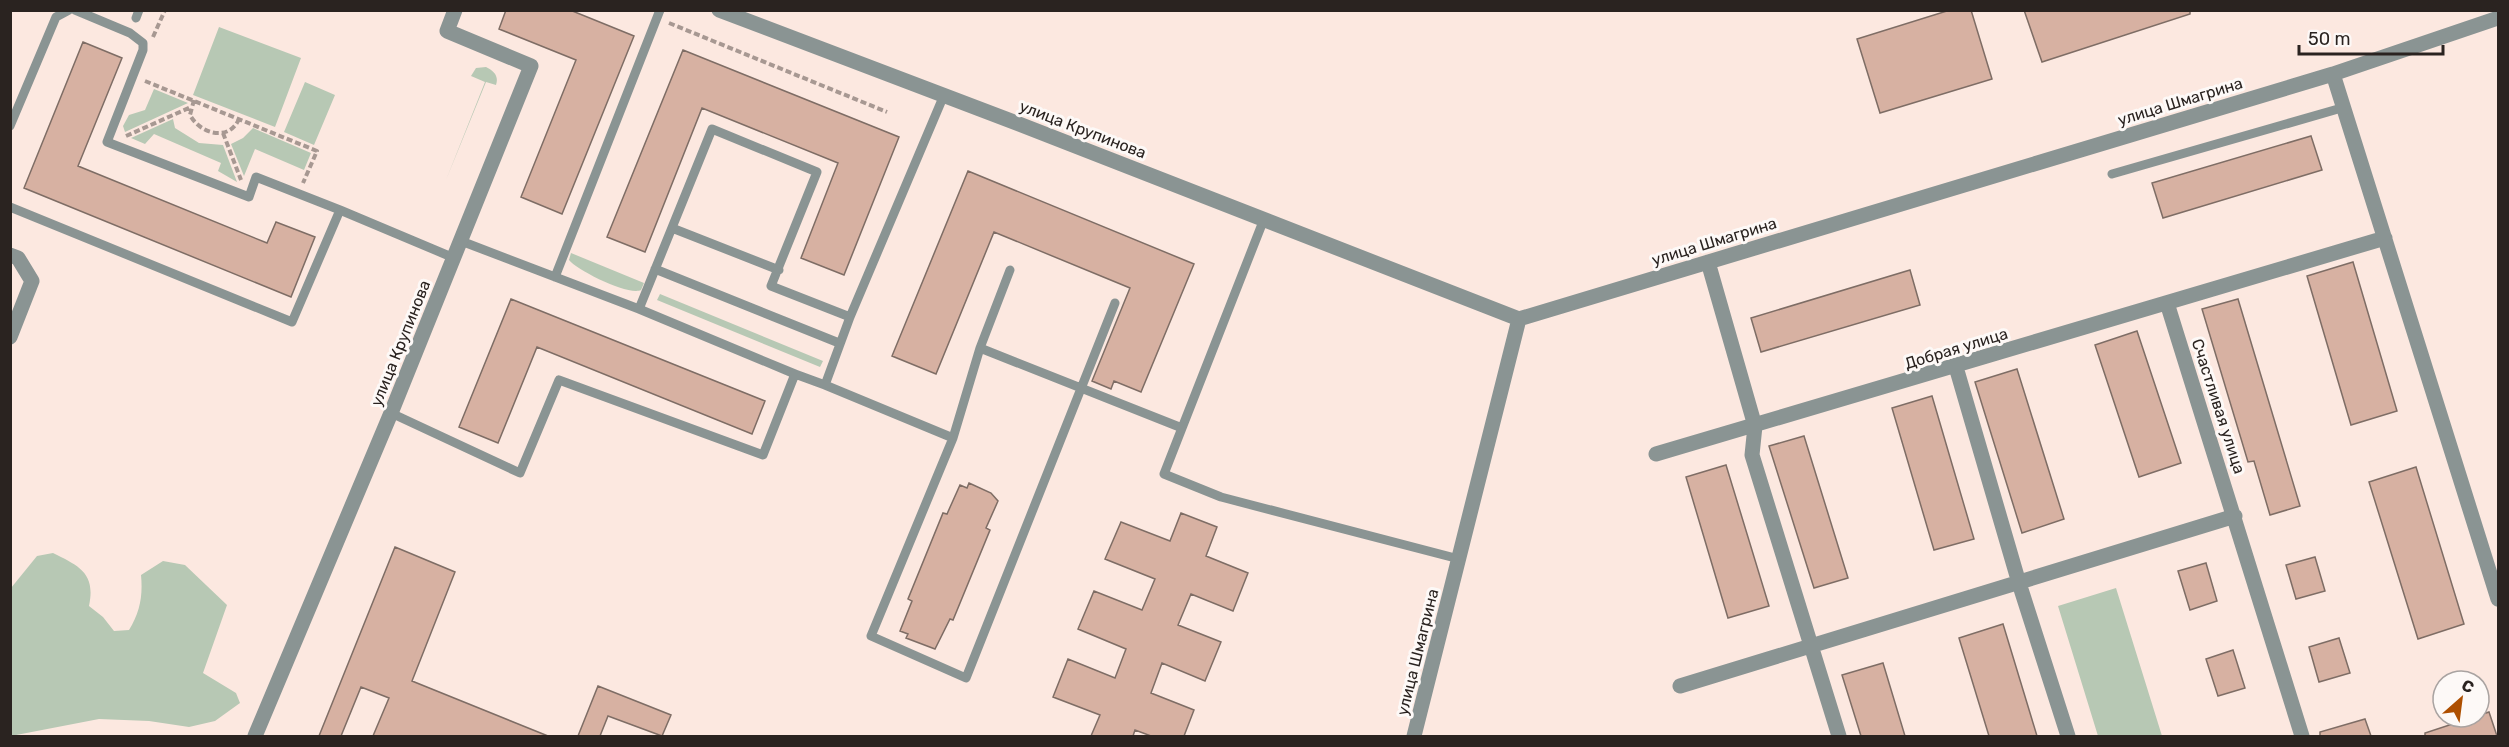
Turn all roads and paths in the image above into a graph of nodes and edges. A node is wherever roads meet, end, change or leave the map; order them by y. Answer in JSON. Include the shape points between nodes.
{"nodes":[{"id":1,"x":69,"y":10,"type":"edge"},
{"id":2,"x":75,"y":10,"type":"edge"},
{"id":3,"x":165,"y":10,"type":"edge"},
{"id":4,"x":455,"y":10,"type":"edge"},
{"id":5,"x":725,"y":12,"type":"edge"},
{"id":6,"x":659,"y":14,"type":"edge"},
{"id":7,"x":2499,"y":18,"type":"edge"},
{"id":8,"x":142,"y":43,"type":"junction"},
{"id":9,"x":2333,"y":74,"type":"junction"},
{"id":10,"x":133,"y":76,"type":"junction"},
{"id":11,"x":945,"y":95,"type":"junction"},
{"id":12,"x":194,"y":100,"type":"junction"},
{"id":13,"x":191,"y":107,"type":"junction"},
{"id":14,"x":2344,"y":107,"type":"junction"},
{"id":15,"x":887,"y":112,"type":"dead end"},
{"id":16,"x":239,"y":119,"type":"junction"},
{"id":17,"x":10,"y":126,"type":"edge"},
{"id":18,"x":223,"y":133,"type":"junction"},
{"id":19,"x":107,"y":142,"type":"junction"},
{"id":20,"x":2112,"y":174,"type":"dead end"},
{"id":21,"x":299,"y":194,"type":"junction"},
{"id":22,"x":249,"y":197,"type":"junction"},
{"id":23,"x":10,"y":207,"type":"edge"},
{"id":24,"x":340,"y":210,"type":"junction"},
{"id":25,"x":1264,"y":219,"type":"junction"},
{"id":26,"x":672,"y":228,"type":"junction"},
{"id":27,"x":2385,"y":238,"type":"junction"},
{"id":28,"x":461,"y":241,"type":"junction"},
{"id":29,"x":10,"y":255,"type":"edge"},
{"id":30,"x":454,"y":258,"type":"junction"},
{"id":31,"x":1708,"y":262,"type":"junction"},
{"id":32,"x":656,"y":269,"type":"junction"},
{"id":33,"x":778,"y":270,"type":"junction"},
{"id":34,"x":1010,"y":270,"type":"dead end"},
{"id":35,"x":555,"y":277,"type":"junction"},
{"id":36,"x":1114,"y":303,"type":"dead end"},
{"id":37,"x":2167,"y":303,"type":"junction"},
{"id":38,"x":639,"y":309,"type":"junction"},
{"id":39,"x":850,"y":317,"type":"junction"},
{"id":40,"x":1519,"y":319,"type":"junction"},
{"id":41,"x":10,"y":337,"type":"edge"},
{"id":42,"x":839,"y":343,"type":"junction"},
{"id":43,"x":980,"y":348,"type":"junction"},
{"id":44,"x":1956,"y":367,"type":"junction"},
{"id":45,"x":795,"y":374,"type":"junction"},
{"id":46,"x":825,"y":385,"type":"junction"},
{"id":47,"x":1080,"y":388,"type":"junction"},
{"id":48,"x":391,"y":413,"type":"junction"},
{"id":49,"x":1755,"y":426,"type":"junction"},
{"id":50,"x":1182,"y":428,"type":"junction"},
{"id":51,"x":953,"y":438,"type":"junction"},
{"id":52,"x":1656,"y":454,"type":"dead end"},
{"id":53,"x":2235,"y":516,"type":"junction"},
{"id":54,"x":1459,"y":559,"type":"junction"},
{"id":55,"x":2019,"y":583,"type":"junction"},
{"id":56,"x":2499,"y":599,"type":"edge"},
{"id":57,"x":1811,"y":646,"type":"junction"},
{"id":58,"x":1680,"y":686,"type":"dead end"},
{"id":59,"x":255,"y":736,"type":"edge"},
{"id":60,"x":1414,"y":736,"type":"edge"},
{"id":61,"x":1839,"y":736,"type":"edge"},
{"id":62,"x":2068,"y":736,"type":"edge"},
{"id":63,"x":2302,"y":736,"type":"edge"}],
"edges":[{"from":1,"to":17,"type":"lane","via":[[56,17]]},
{"from":2,"to":8,"type":"lane","via":[[139,37]]},
{"from":3,"to":8,"type":"path","via":[[155,35]]},
{"from":4,"to":28,"type":"street","name":"улица Крупинова","via":[[447,31],[531,66]]},
{"from":5,"to":11,"type":"street","name":"улица Крупинова"},
{"from":6,"to":15,"type":"path"},
{"from":6,"to":35,"type":"lane"},
{"from":7,"to":9,"type":"street","name":"улица Шмагрина"},
{"from":8,"to":10,"type":"lane"},
{"from":9,"to":14,"type":"street"},
{"from":9,"to":31,"type":"street","name":"улица Шмагрина"},
{"from":10,"to":12,"type":"path"},
{"from":10,"to":19,"type":"lane"},
{"from":11,"to":25,"type":"street","name":"улица Крупинова"},
{"from":11,"to":39,"type":"lane"},
{"from":12,"to":13,"type":"path"},
{"from":12,"to":16,"type":"path"},
{"from":13,"to":18,"type":"path","via":[[194,123],[203,130]]},
{"from":13,"to":19,"type":"path"},
{"from":14,"to":20,"type":"lane"},
{"from":14,"to":27,"type":"street"},
{"from":16,"to":18,"type":"path","via":[[231,130]]},
{"from":16,"to":21,"type":"path","via":[[316,151]]},
{"from":18,"to":22,"type":"path"},
{"from":19,"to":22,"type":"lane"},
{"from":21,"to":22,"type":"lane","via":[[256,177]]},
{"from":21,"to":24,"type":"lane"},
{"from":23,"to":24,"type":"lane","via":[[292,322]]},
{"from":24,"to":30,"type":"lane"},
{"from":25,"to":40,"type":"street","name":"улица Крупинова"},
{"from":25,"to":50,"type":"lane"},
{"from":26,"to":32,"type":"lane"},
{"from":26,"to":33,"type":"lane"},
{"from":26,"to":33,"type":"lane","via":[[712,129],[817,172]]},
{"from":27,"to":37,"type":"street"},
{"from":27,"to":56,"type":"street"},
{"from":28,"to":30,"type":"street","name":"улица Крупинова"},
{"from":28,"to":35,"type":"lane"},
{"from":29,"to":41,"type":"street","via":[[18,258],[32,281]]},
{"from":30,"to":48,"type":"street","name":"улица Крупинова"},
{"from":31,"to":40,"type":"street","name":"улица Шмагрина"},
{"from":31,"to":49,"type":"street"},
{"from":32,"to":38,"type":"lane"},
{"from":32,"to":42,"type":"lane"},
{"from":33,"to":39,"type":"lane","via":[[771,286]]},
{"from":34,"to":43,"type":"lane"},
{"from":35,"to":38,"type":"lane"},
{"from":36,"to":47,"type":"lane"},
{"from":37,"to":44,"type":"street","name":"Добрая улица"},
{"from":37,"to":53,"type":"street","name":"Счастливая улица"},
{"from":38,"to":45,"type":"lane"},
{"from":39,"to":42,"type":"lane"},
{"from":40,"to":54,"type":"street","name":"улица Шмагрина"},
{"from":42,"to":46,"type":"lane"},
{"from":43,"to":47,"type":"lane"},
{"from":43,"to":51,"type":"lane"},
{"from":44,"to":49,"type":"street","name":"Добрая улица"},
{"from":44,"to":55,"type":"street"},
{"from":45,"to":46,"type":"lane"},
{"from":45,"to":48,"type":"lane","via":[[763,455],[559,380],[520,473]]},
{"from":46,"to":51,"type":"lane"},
{"from":47,"to":50,"type":"lane"},
{"from":47,"to":51,"type":"lane","via":[[966,678],[871,636]]},
{"from":48,"to":59,"type":"street","name":"улица Крупинова"},
{"from":49,"to":52,"type":"street","name":"Добрая улица"},
{"from":49,"to":57,"type":"street","via":[[1752,456]]},
{"from":50,"to":54,"type":"lane","via":[[1164,474],[1221,497]]},
{"from":53,"to":55,"type":"street"},
{"from":53,"to":63,"type":"street","name":"Счастливая улица"},
{"from":54,"to":60,"type":"street","name":"улица Шмагрина"},
{"from":55,"to":57,"type":"street"},
{"from":55,"to":62,"type":"street"},
{"from":57,"to":58,"type":"street"},
{"from":57,"to":61,"type":"street"}]}
